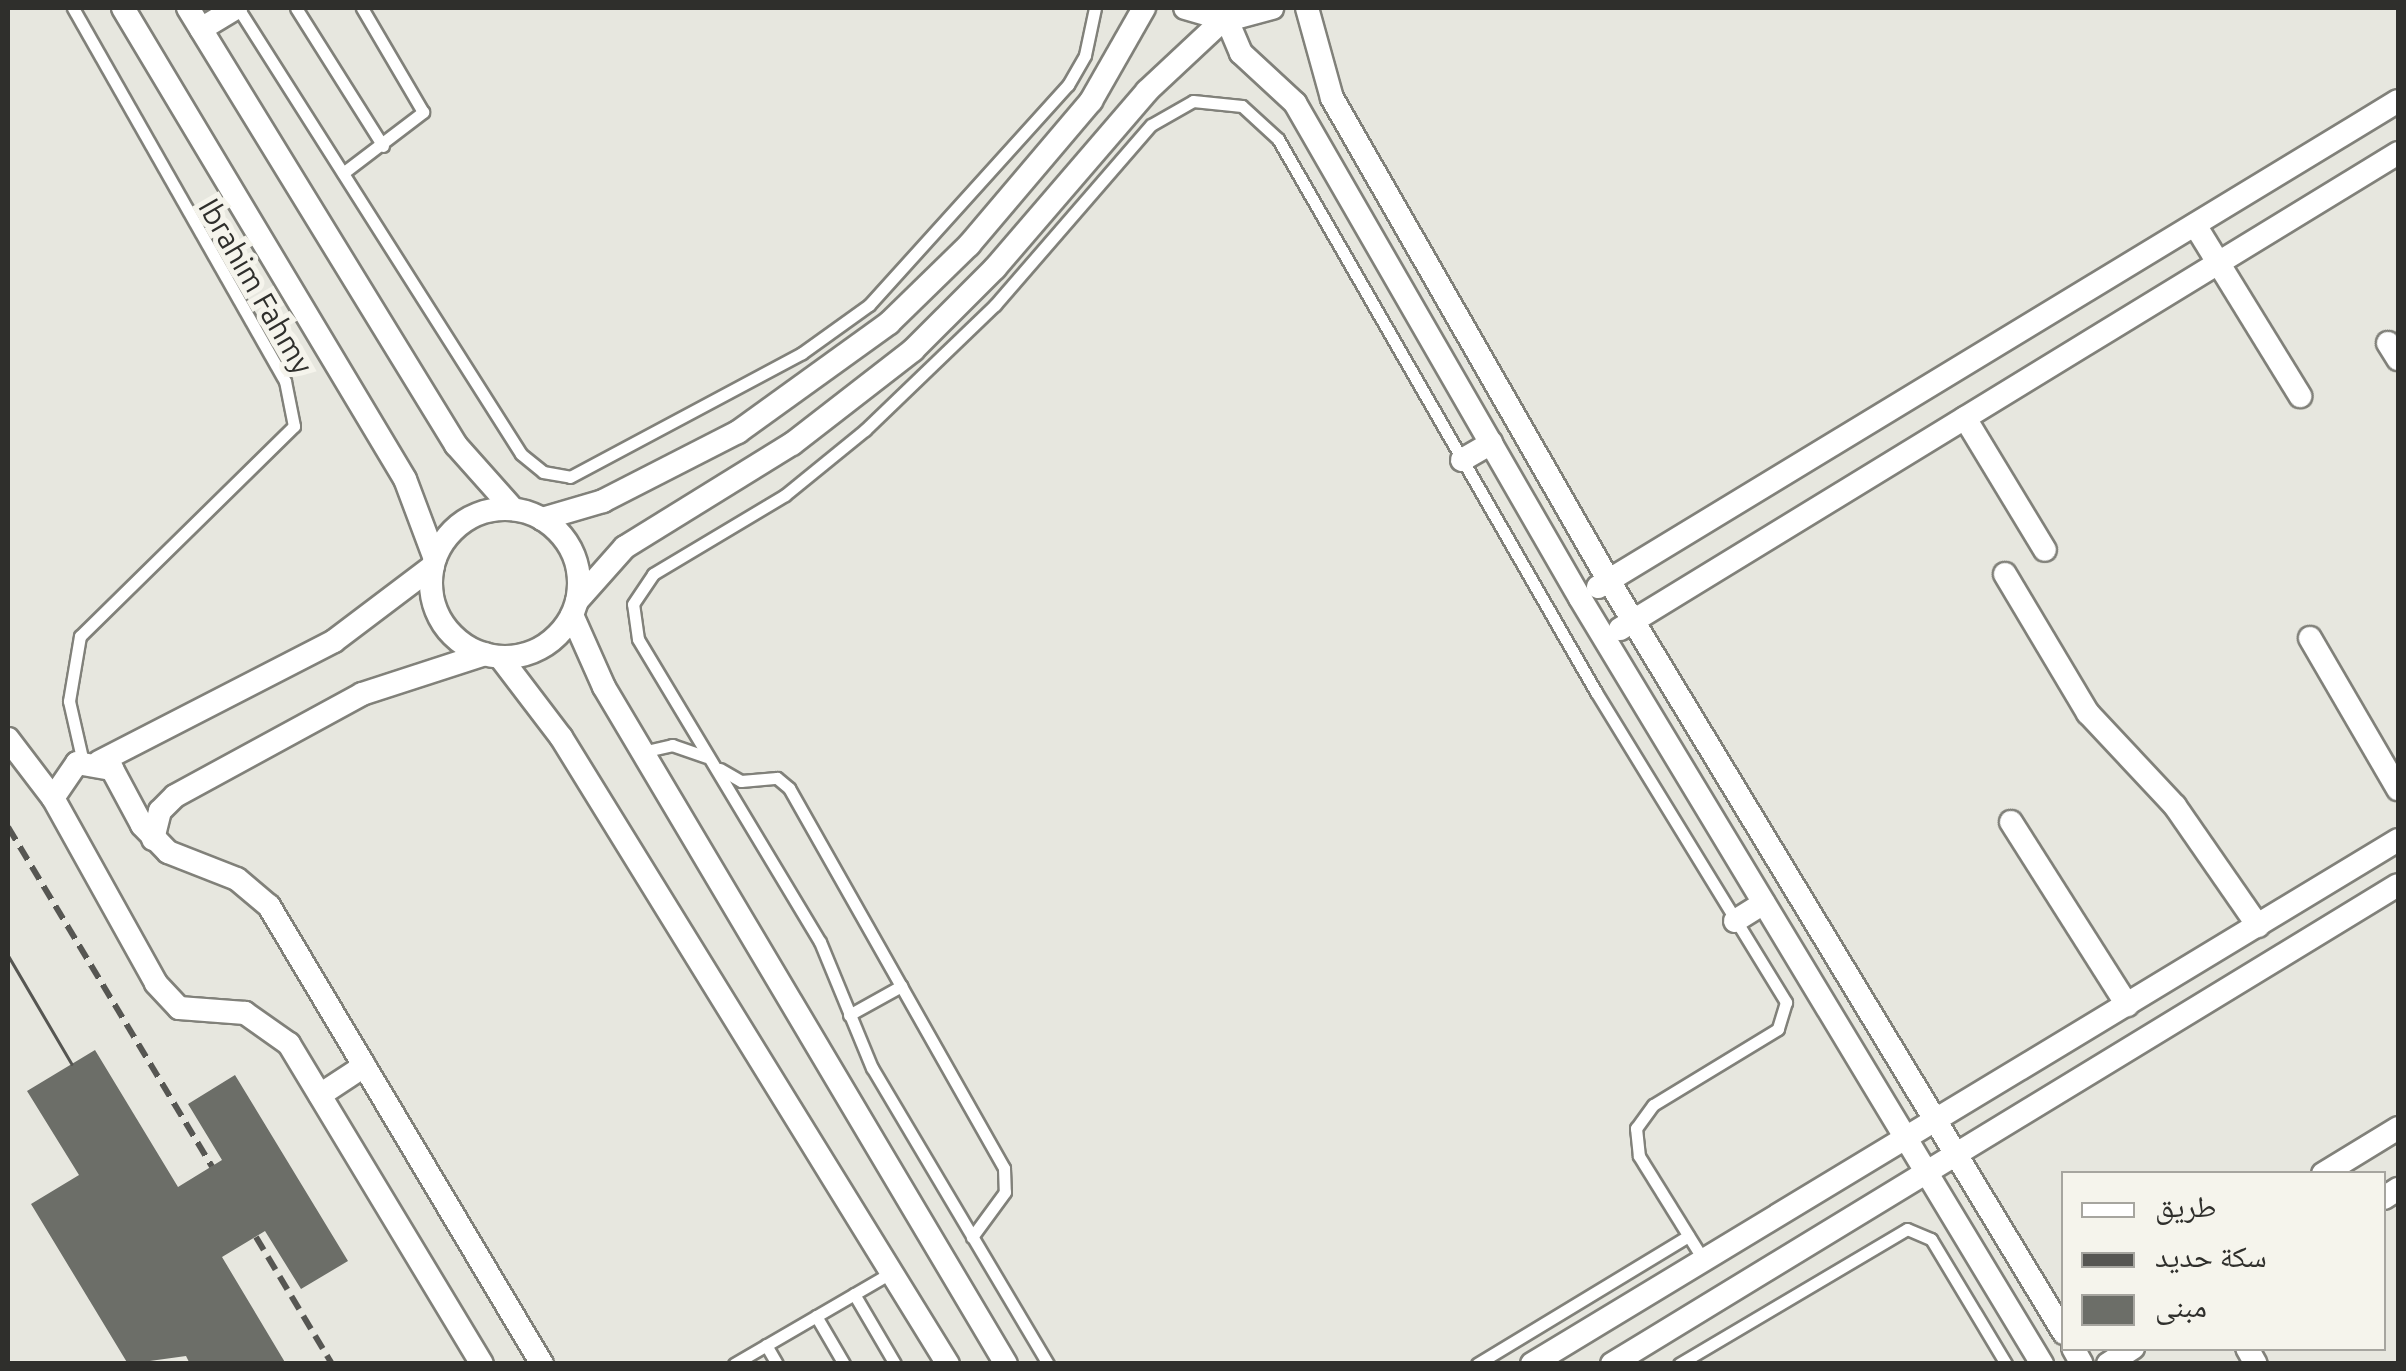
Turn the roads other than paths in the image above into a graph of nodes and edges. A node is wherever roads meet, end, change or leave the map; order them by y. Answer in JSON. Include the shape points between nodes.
{"nodes":[{"id":1,"x":73,"y":8,"type":"edge"},
{"id":2,"x":122,"y":8,"type":"edge"},
{"id":3,"x":188,"y":8,"type":"edge"},
{"id":4,"x":237,"y":8,"type":"edge"},
{"id":5,"x":296,"y":8,"type":"edge"},
{"id":6,"x":362,"y":8,"type":"edge"},
{"id":7,"x":1095,"y":8,"type":"edge"},
{"id":8,"x":1144,"y":8,"type":"edge"},
{"id":9,"x":1185,"y":8,"type":"edge"},
{"id":10,"x":1272,"y":8,"type":"edge"},
{"id":11,"x":1307,"y":8,"type":"edge"},
{"id":12,"x":1225,"y":20,"type":"junction"},
{"id":13,"x":202,"y":30,"type":"junction"},
{"id":14,"x":2398,"y":101,"type":"edge"},
{"id":15,"x":383,"y":146,"type":"junction"},
{"id":16,"x":2398,"y":153,"type":"edge"},
{"id":17,"x":343,"y":173,"type":"junction"},
{"id":18,"x":2194,"y":225,"type":"junction"},
{"id":19,"x":2218,"y":263,"type":"junction"},
{"id":20,"x":2300,"y":396,"type":"dead end"},
{"id":21,"x":1965,"y":418,"type":"junction"},
{"id":22,"x":1491,"y":443,"type":"junction"},
{"id":23,"x":1462,"y":460,"type":"junction"},
{"id":24,"x":513,"y":509,"type":"junction"},
{"id":25,"x":542,"y":518,"type":"junction"},
{"id":26,"x":2045,"y":550,"type":"dead end"},
{"id":27,"x":434,"y":562,"type":"junction"},
{"id":28,"x":2005,"y":574,"type":"dead end"},
{"id":29,"x":1609,"y":581,"type":"junction"},
{"id":30,"x":1580,"y":598,"type":"junction"},
{"id":31,"x":575,"y":608,"type":"junction"},
{"id":32,"x":1633,"y":622,"type":"junction"},
{"id":33,"x":2310,"y":638,"type":"dead end"},
{"id":34,"x":1604,"y":639,"type":"junction"},
{"id":35,"x":493,"y":656,"type":"junction"},
{"id":36,"x":8,"y":740,"type":"edge"},
{"id":37,"x":642,"y":752,"type":"junction"},
{"id":38,"x":710,"y":760,"type":"junction"},
{"id":39,"x":91,"y":762,"type":"junction"},
{"id":40,"x":2398,"y":790,"type":"edge"},
{"id":41,"x":53,"y":798,"type":"junction"},
{"id":42,"x":2011,"y":822,"type":"dead end"},
{"id":43,"x":153,"y":839,"type":"junction"},
{"id":44,"x":2398,"y":840,"type":"edge"},
{"id":45,"x":2398,"y":885,"type":"edge"},
{"id":46,"x":1764,"y":903,"type":"junction"},
{"id":47,"x":1735,"y":921,"type":"junction"},
{"id":48,"x":2258,"y":926,"type":"junction"},
{"id":49,"x":900,"y":986,"type":"junction"},
{"id":50,"x":2127,"y":1005,"type":"junction"},
{"id":51,"x":848,"y":1015,"type":"junction"},
{"id":52,"x":364,"y":1066,"type":"junction"},
{"id":53,"x":320,"y":1095,"type":"junction"},
{"id":54,"x":1935,"y":1122,"type":"junction"},
{"id":55,"x":2398,"y":1128,"type":"edge"},
{"id":56,"x":1906,"y":1140,"type":"junction"},
{"id":57,"x":1955,"y":1154,"type":"junction"},
{"id":58,"x":2328,"y":1171,"type":"edge"},
{"id":59,"x":1926,"y":1172,"type":"junction"},
{"id":60,"x":1688,"y":1236,"type":"junction"},
{"id":61,"x":972,"y":1237,"type":"junction"},
{"id":62,"x":1704,"y":1261,"type":"junction"},
{"id":63,"x":892,"y":1272,"type":"junction"},
{"id":64,"x":854,"y":1294,"type":"junction"},
{"id":65,"x":816,"y":1316,"type":"junction"},
{"id":66,"x":2061,"y":1329,"type":"edge"},
{"id":67,"x":2061,"y":1339,"type":"edge"},
{"id":68,"x":766,"y":1345,"type":"junction"},
{"id":69,"x":2037,"y":1356,"type":"edge"},
{"id":70,"x":482,"y":1364,"type":"edge"},
{"id":71,"x":542,"y":1364,"type":"edge"},
{"id":72,"x":734,"y":1364,"type":"edge"},
{"id":73,"x":777,"y":1364,"type":"edge"},
{"id":74,"x":844,"y":1364,"type":"edge"},
{"id":75,"x":896,"y":1364,"type":"edge"},
{"id":76,"x":948,"y":1364,"type":"edge"},
{"id":77,"x":1006,"y":1364,"type":"edge"},
{"id":78,"x":1048,"y":1364,"type":"edge"},
{"id":79,"x":1476,"y":1364,"type":"edge"},
{"id":80,"x":1532,"y":1364,"type":"edge"},
{"id":81,"x":1612,"y":1364,"type":"edge"},
{"id":82,"x":1679,"y":1364,"type":"edge"},
{"id":83,"x":2006,"y":1364,"type":"edge"}],
"edges":[{"from":1,"to":39,"type":"lane","name":"Ibrahim Fahmy","via":[[285,380],[294,426],[80,636],[69,700]]},
{"from":2,"to":27,"type":"street","via":[[405,479]]},
{"from":3,"to":13,"type":"street"},
{"from":4,"to":13,"type":"street"},
{"from":4,"to":17,"type":"lane"},
{"from":5,"to":15,"type":"lane"},
{"from":6,"to":15,"type":"lane","via":[[423,105],[416,124]]},
{"from":7,"to":17,"type":"lane","via":[[1085,55],[1068,85],[879,296],[802,353],[584,474],[556,476],[522,454]]},
{"from":8,"to":25,"type":"street","via":[[1091,102],[969,245],[889,323],[738,432],[603,502]]},
{"from":9,"to":12,"type":"street"},
{"from":10,"to":12,"type":"street"},
{"from":11,"to":29,"type":"street","via":[[1332,98]]},
{"from":12,"to":22,"type":"street","via":[[1241,52],[1295,104]]},
{"from":12,"to":31,"type":"street","via":[[1147,92],[996,268],[913,350],[792,444],[625,547]]},
{"from":13,"to":24,"type":"street","via":[[462,454]]},
{"from":14,"to":18,"type":"street"},
{"from":15,"to":17,"type":"lane"},
{"from":16,"to":19,"type":"street"},
{"from":18,"to":19,"type":"street"},
{"from":18,"to":29,"type":"street"},
{"from":19,"to":20,"type":"street"},
{"from":19,"to":21,"type":"street"},
{"from":21,"to":26,"type":"street"},
{"from":21,"to":32,"type":"street"},
{"from":22,"to":23,"type":"street"},
{"from":22,"to":30,"type":"street"},
{"from":23,"to":38,"type":"lane","via":[[1268,126],[1226,101],[1178,106],[1151,125],[995,305],[858,437],[794,490],[644,582],[634,628]]},
{"from":23,"to":47,"type":"lane"},
{"from":24,"to":25,"type":"street"},
{"from":24,"to":27,"type":"street","via":[[458,526]]},
{"from":25,"to":31,"type":"street","via":[[569,545]]},
{"from":27,"to":35,"type":"street","via":[[442,621]]},
{"from":27,"to":39,"type":"street","via":[[334,642]]},
{"from":28,"to":48,"type":"street","via":[[2088,712],[2175,806]]},
{"from":29,"to":30,"type":"street"},
{"from":29,"to":32,"type":"street"},
{"from":30,"to":34,"type":"street"},
{"from":31,"to":35,"type":"street","via":[[543,647]]},
{"from":31,"to":37,"type":"street"},
{"from":32,"to":34,"type":"street"},
{"from":32,"to":54,"type":"street"},
{"from":33,"to":40,"type":"street"},
{"from":34,"to":46,"type":"street"},
{"from":35,"to":43,"type":"street","via":[[362,694],[175,796],[160,812]]},
{"from":35,"to":63,"type":"street","via":[[561,737]]},
{"from":36,"to":41,"type":"street"},
{"from":37,"to":38,"type":"lane","via":[[682,746]]},
{"from":37,"to":77,"type":"street"},
{"from":38,"to":49,"type":"lane","via":[[734,780],[784,782]]},
{"from":38,"to":51,"type":"lane","via":[[820,942]]},
{"from":39,"to":41,"type":"street"},
{"from":39,"to":43,"type":"street","via":[[112,769]]},
{"from":41,"to":53,"type":"street","via":[[166,997],[197,1012],[219,1006],[262,1021],[289,1044]]},
{"from":42,"to":50,"type":"street"},
{"from":43,"to":52,"type":"street","via":[[260,896]]},
{"from":44,"to":48,"type":"street"},
{"from":45,"to":57,"type":"street"},
{"from":46,"to":47,"type":"street"},
{"from":46,"to":56,"type":"street"},
{"from":47,"to":60,"type":"lane","via":[[1786,1002],[1783,1023],[1653,1105],[1636,1128],[1639,1156]]},
{"from":48,"to":50,"type":"street"},
{"from":49,"to":51,"type":"lane"},
{"from":49,"to":61,"type":"lane","via":[[1006,1176],[1001,1199]]},
{"from":50,"to":54,"type":"street"},
{"from":51,"to":61,"type":"lane"},
{"from":52,"to":53,"type":"street"},
{"from":52,"to":71,"type":"street"},
{"from":53,"to":70,"type":"street"},
{"from":54,"to":56,"type":"street"},
{"from":54,"to":57,"type":"street"},
{"from":55,"to":58,"type":"street"},
{"from":56,"to":59,"type":"street"},
{"from":56,"to":62,"type":"street"},
{"from":57,"to":59,"type":"street"},
{"from":57,"to":66,"type":"street"},
{"from":59,"to":69,"type":"street"},
{"from":59,"to":81,"type":"street"},
{"from":60,"to":62,"type":"lane"},
{"from":60,"to":79,"type":"lane"},
{"from":61,"to":78,"type":"lane"},
{"from":62,"to":80,"type":"street"},
{"from":63,"to":64,"type":"lane"},
{"from":63,"to":76,"type":"street"},
{"from":64,"to":65,"type":"lane"},
{"from":64,"to":75,"type":"lane"},
{"from":65,"to":68,"type":"lane"},
{"from":65,"to":74,"type":"lane"},
{"from":67,"to":69,"type":"street"},
{"from":68,"to":72,"type":"lane"},
{"from":68,"to":73,"type":"lane"},
{"from":82,"to":83,"type":"lane","via":[[1908,1229],[1931,1239]]}]}
